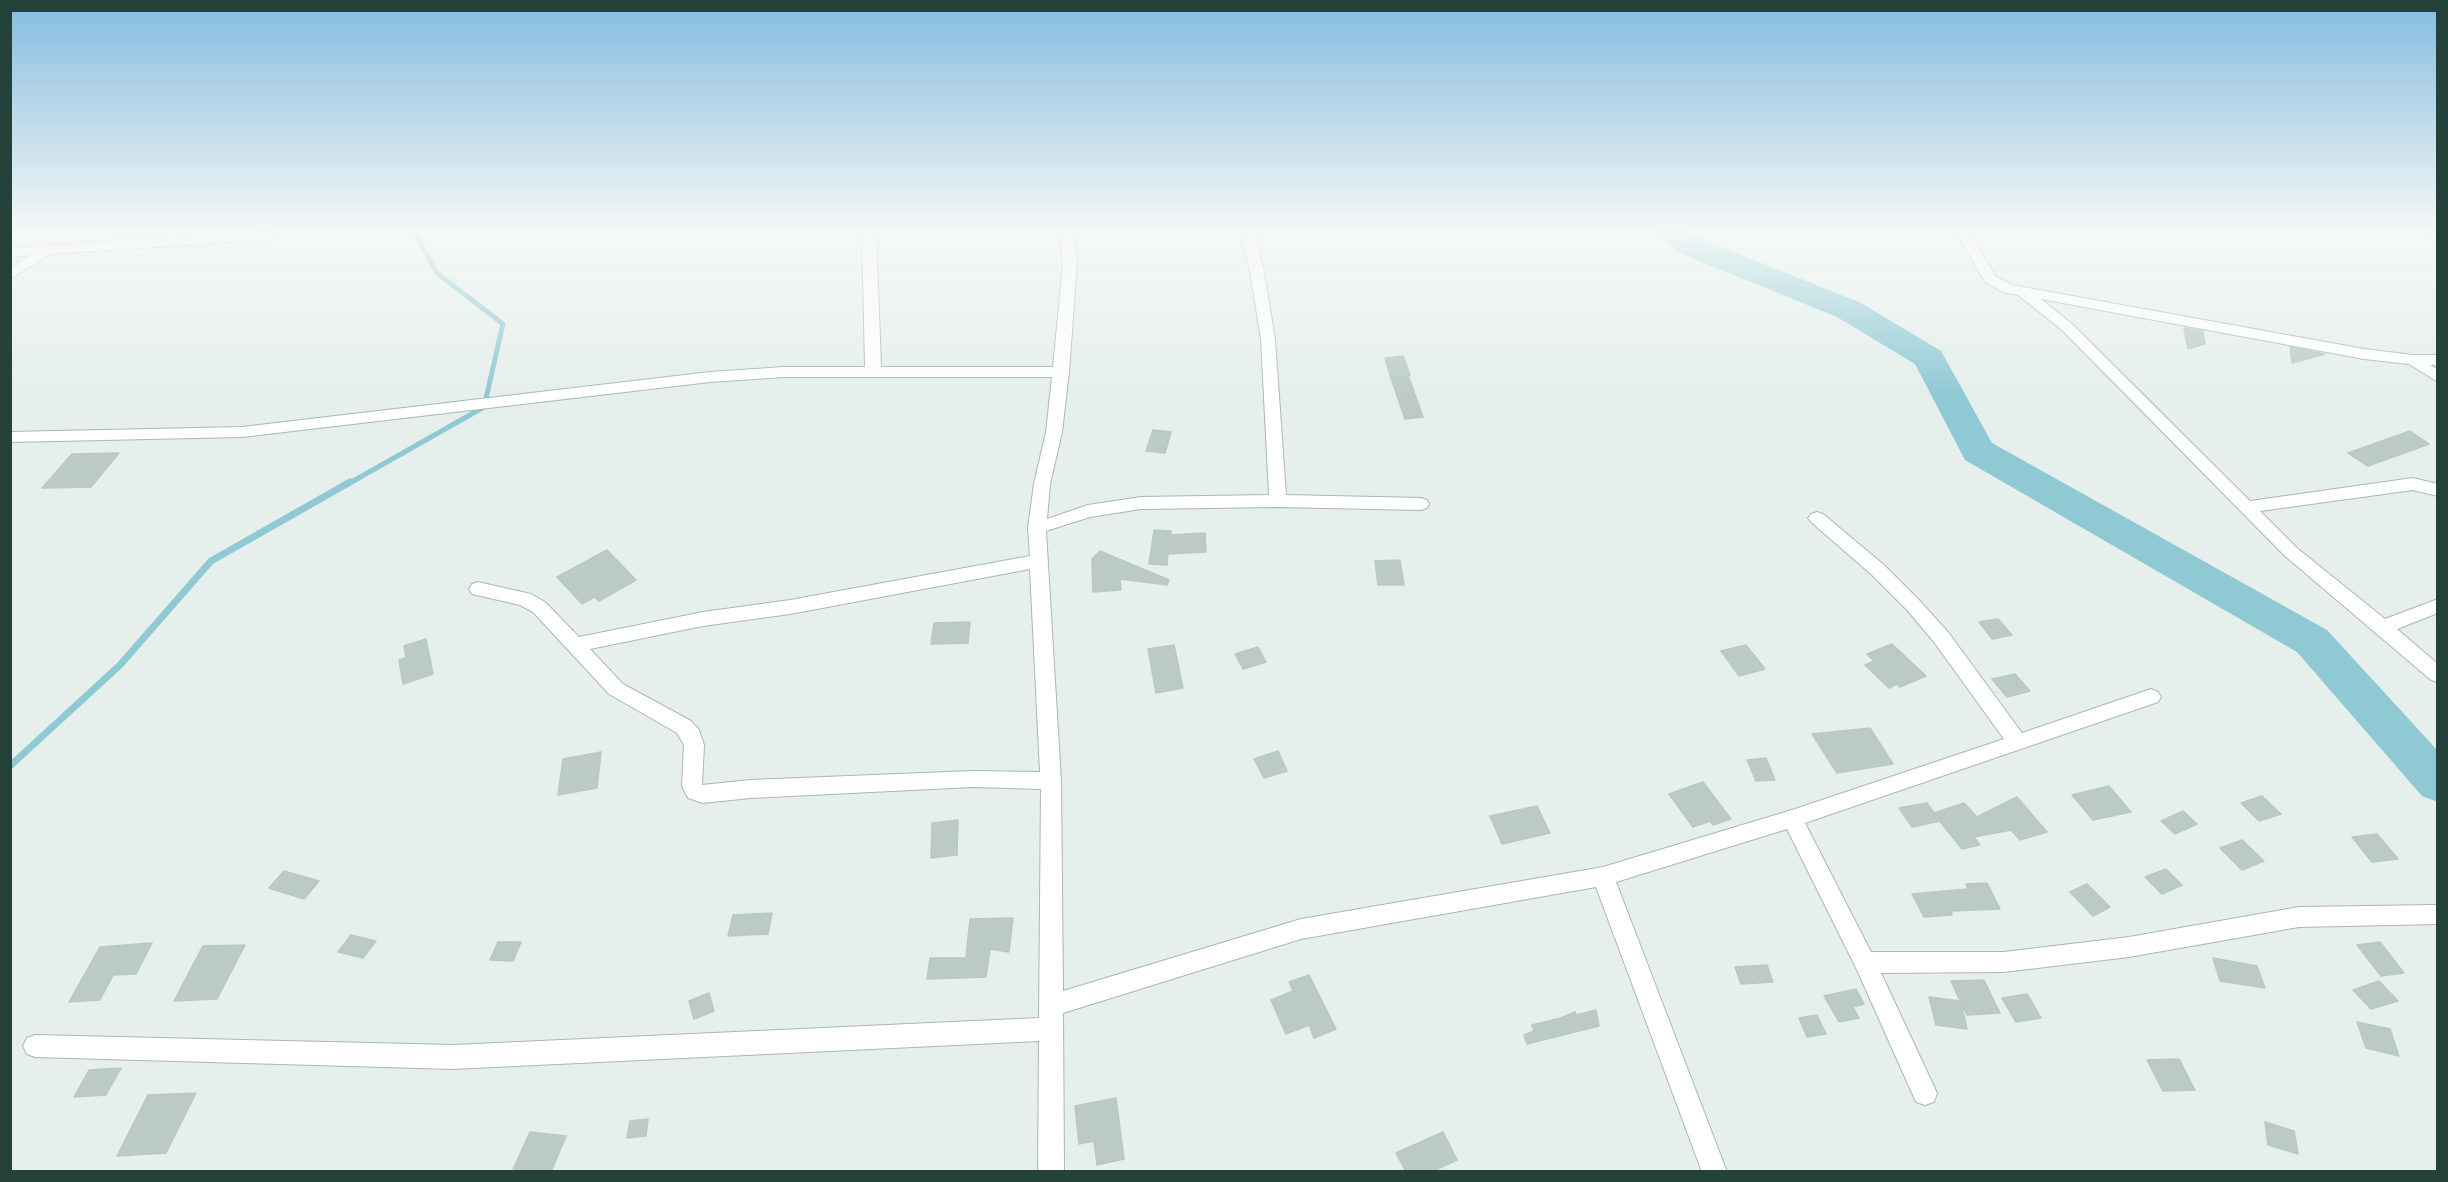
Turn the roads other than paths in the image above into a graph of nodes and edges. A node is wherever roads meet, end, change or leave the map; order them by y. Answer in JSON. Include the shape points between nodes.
{"nodes":[{"id":1,"x":871,"y":285,"type":"edge"},
{"id":2,"x":1068,"y":285,"type":"edge"},
{"id":3,"x":1259,"y":285,"type":"edge"},
{"id":4,"x":2001,"y":285,"type":"edge"},
{"id":5,"x":2023,"y":292,"type":"junction"},
{"id":6,"x":2413,"y":360,"type":"junction"},
{"id":7,"x":2438,"y":360,"type":"edge"},
{"id":8,"x":873,"y":370,"type":"junction"},
{"id":9,"x":1060,"y":372,"type":"junction"},
{"id":10,"x":2438,"y":377,"type":"edge"},
{"id":11,"x":10,"y":437,"type":"edge"},
{"id":12,"x":2438,"y":490,"type":"edge"},
{"id":13,"x":1278,"y":501,"type":"junction"},
{"id":14,"x":1421,"y":504,"type":"dead end"},
{"id":15,"x":2248,"y":507,"type":"junction"},
{"id":16,"x":1817,"y":518,"type":"dead end"},
{"id":17,"x":1037,"y":528,"type":"junction"},
{"id":18,"x":1038,"y":561,"type":"junction"},
{"id":19,"x":478,"y":589,"type":"dead end"},
{"id":20,"x":2438,"y":606,"type":"edge"},
{"id":21,"x":2383,"y":627,"type":"junction"},
{"id":22,"x":575,"y":645,"type":"junction"},
{"id":23,"x":2438,"y":675,"type":"edge"},
{"id":24,"x":2151,"y":697,"type":"dead end"},
{"id":25,"x":2017,"y":741,"type":"junction"},
{"id":26,"x":1051,"y":781,"type":"junction"},
{"id":27,"x":1792,"y":819,"type":"junction"},
{"id":28,"x":1603,"y":876,"type":"junction"},
{"id":29,"x":2435,"y":915,"type":"dead end"},
{"id":30,"x":1865,"y":963,"type":"junction"},
{"id":31,"x":1052,"y":1005,"type":"junction"},
{"id":32,"x":1052,"y":1029,"type":"junction"},
{"id":33,"x":35,"y":1046,"type":"dead end"},
{"id":34,"x":1925,"y":1093,"type":"dead end"},
{"id":35,"x":1051,"y":1172,"type":"edge"},
{"id":36,"x":1715,"y":1172,"type":"edge"}],
"edges":[{"from":1,"to":8,"type":"street"},
{"from":2,"to":9,"type":"street"},
{"from":3,"to":13,"type":"street","via":[[1268,339]]},
{"from":4,"to":5,"type":"street"},
{"from":5,"to":6,"type":"street"},
{"from":5,"to":15,"type":"street","via":[[2067,327]]},
{"from":6,"to":7,"type":"street"},
{"from":6,"to":10,"type":"street"},
{"from":8,"to":9,"type":"street"},
{"from":8,"to":11,"type":"street","via":[[710,377],[242,432]]},
{"from":9,"to":17,"type":"street"},
{"from":12,"to":15,"type":"street","via":[[2413,484]]},
{"from":13,"to":14,"type":"street"},
{"from":13,"to":17,"type":"street","via":[[1112,506]]},
{"from":15,"to":21,"type":"street","via":[[2291,552]]},
{"from":16,"to":25,"type":"street","via":[[1913,605]]},
{"from":17,"to":18,"type":"street"},
{"from":18,"to":22,"type":"street"},
{"from":18,"to":26,"type":"street"},
{"from":19,"to":22,"type":"street","via":[[525,599],[539,607]]},
{"from":20,"to":21,"type":"street"},
{"from":21,"to":23,"type":"street"},
{"from":22,"to":26,"type":"street","via":[[616,689],[684,727],[692,736],[695,792],[972,779]]},
{"from":24,"to":25,"type":"street"},
{"from":25,"to":27,"type":"street"},
{"from":26,"to":31,"type":"street"},
{"from":27,"to":28,"type":"street"},
{"from":27,"to":30,"type":"street"},
{"from":28,"to":31,"type":"street","via":[[1300,928]]},
{"from":28,"to":36,"type":"street"},
{"from":29,"to":30,"type":"street","via":[[2299,917],[2129,947],[2004,962]]},
{"from":30,"to":34,"type":"street"},
{"from":31,"to":32,"type":"street"},
{"from":32,"to":33,"type":"street","via":[[453,1057]]},
{"from":32,"to":35,"type":"street"}]}
